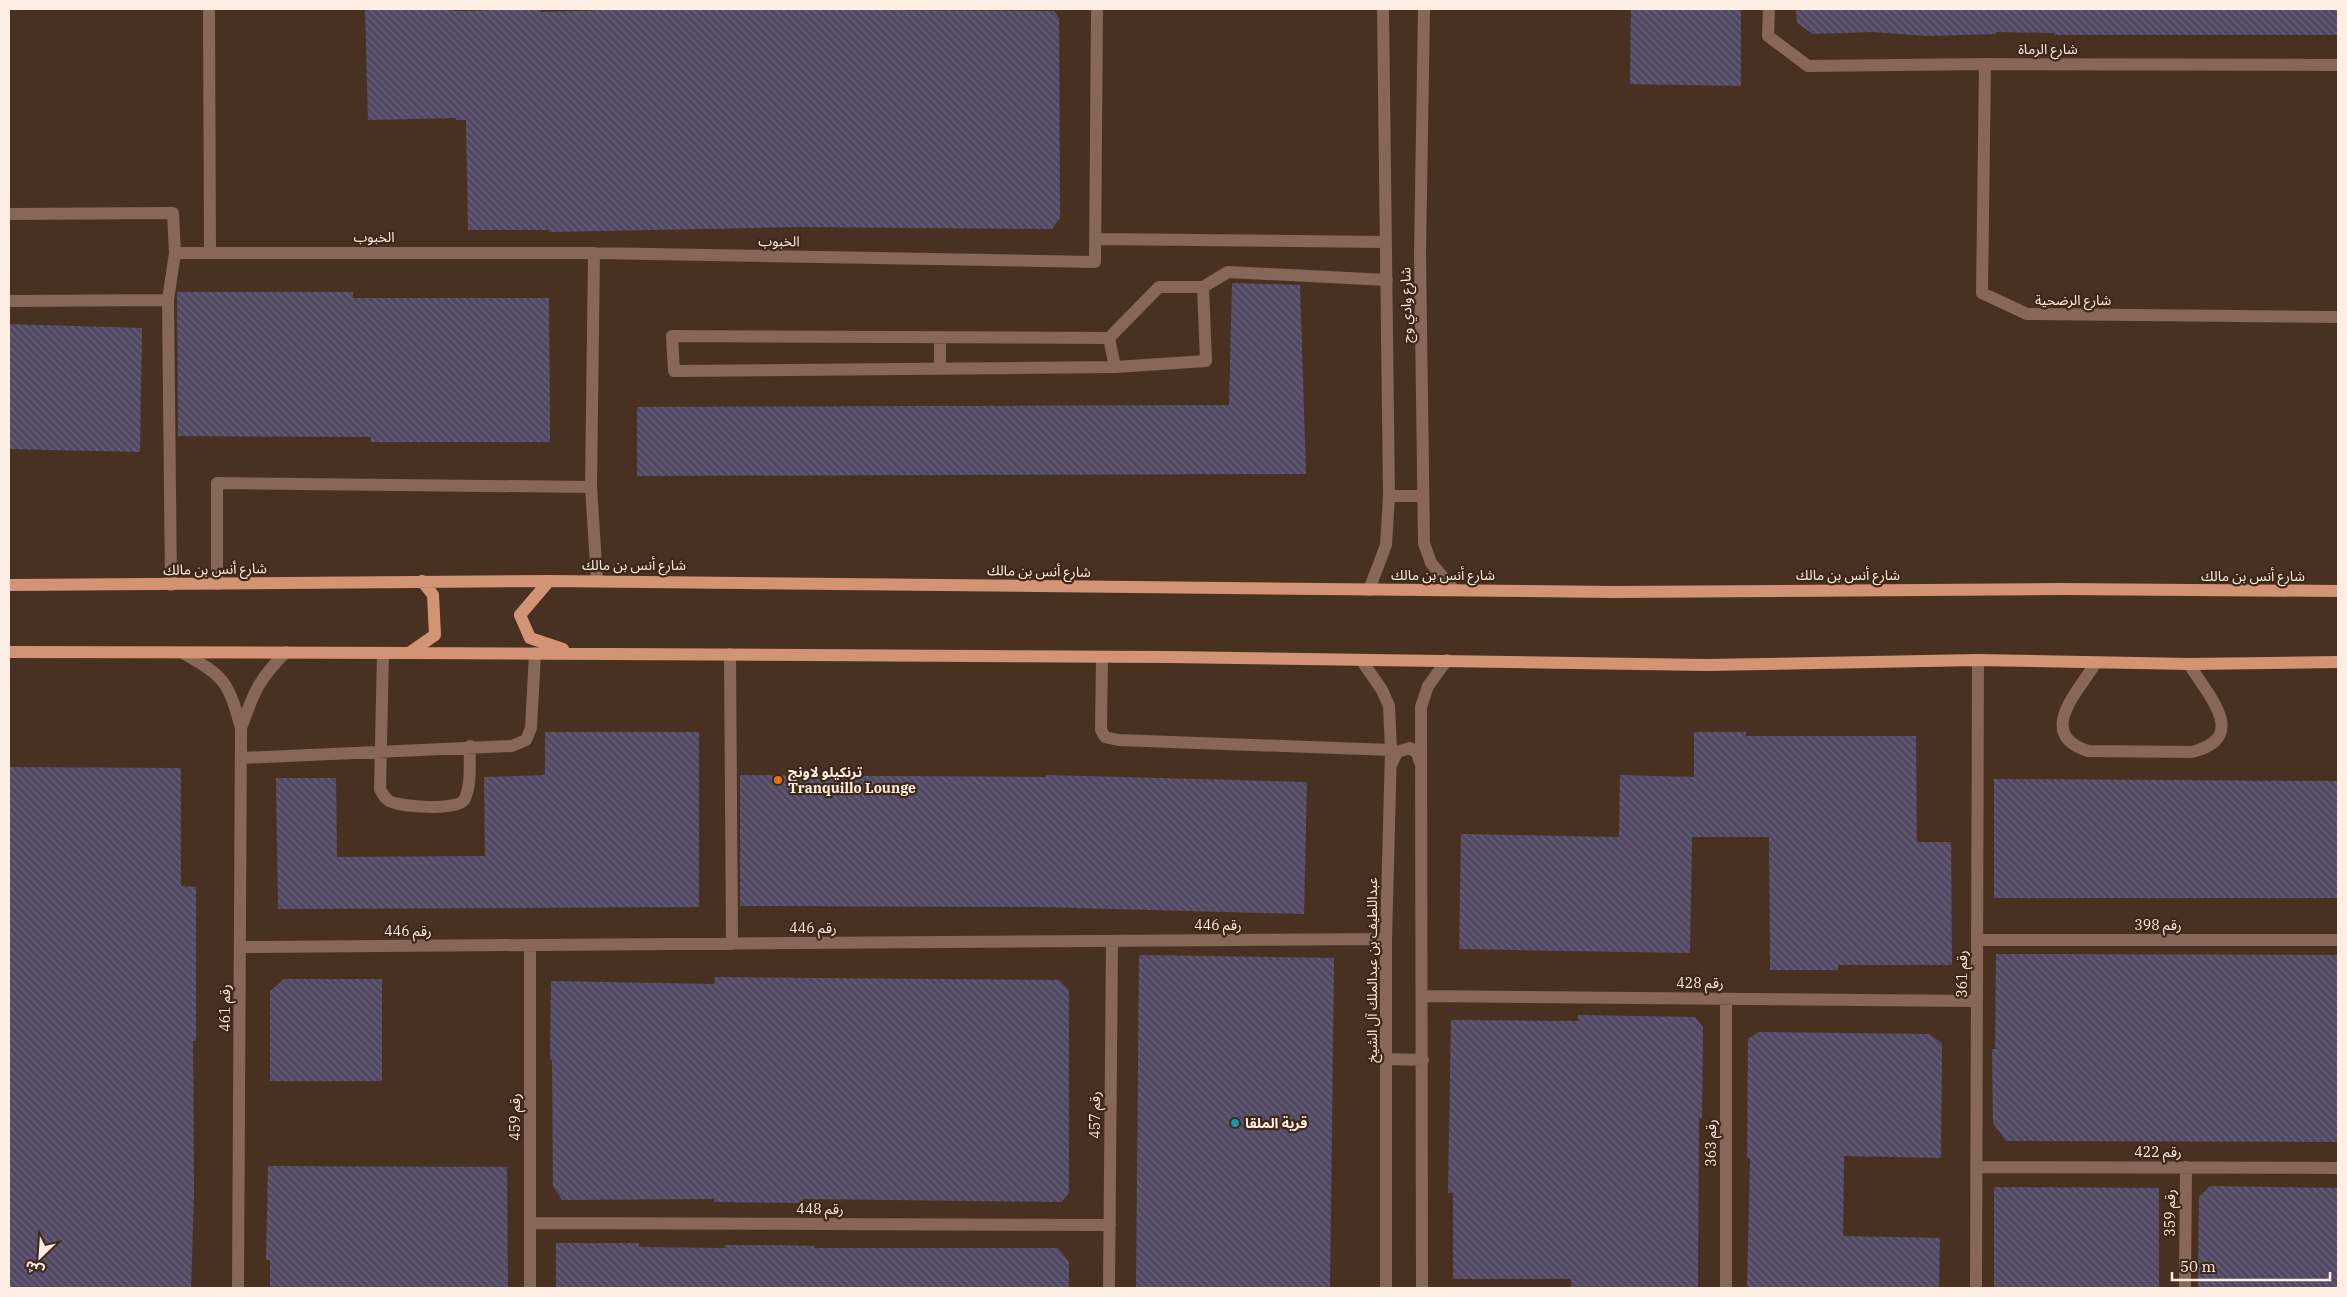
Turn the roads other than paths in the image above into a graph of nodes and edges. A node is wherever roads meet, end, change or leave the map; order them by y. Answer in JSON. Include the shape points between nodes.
{"nodes":[{"id":1,"x":210,"y":9,"type":"edge"},
{"id":2,"x":1098,"y":9,"type":"edge"},
{"id":3,"x":1383,"y":9,"type":"edge"},
{"id":4,"x":1424,"y":9,"type":"edge"},
{"id":5,"x":1769,"y":9,"type":"edge"},
{"id":6,"x":1985,"y":64,"type":"junction"},
{"id":7,"x":2338,"y":65,"type":"edge"},
{"id":8,"x":9,"y":214,"type":"edge"},
{"id":9,"x":1095,"y":239,"type":"junction"},
{"id":10,"x":1385,"y":242,"type":"junction"},
{"id":11,"x":210,"y":252,"type":"junction"},
{"id":12,"x":594,"y":252,"type":"junction"},
{"id":13,"x":175,"y":253,"type":"junction"},
{"id":14,"x":1387,"y":280,"type":"junction"},
{"id":15,"x":1204,"y":287,"type":"junction"},
{"id":16,"x":168,"y":300,"type":"junction"},
{"id":17,"x":9,"y":301,"type":"edge"},
{"id":18,"x":2338,"y":317,"type":"edge"},
{"id":19,"x":940,"y":337,"type":"junction"},
{"id":20,"x":1109,"y":338,"type":"junction"},
{"id":21,"x":1115,"y":367,"type":"junction"},
{"id":22,"x":940,"y":369,"type":"junction"},
{"id":23,"x":591,"y":487,"type":"junction"},
{"id":24,"x":1389,"y":496,"type":"junction"},
{"id":25,"x":1423,"y":496,"type":"junction"},
{"id":26,"x":596,"y":580,"type":"junction"},
{"id":27,"x":422,"y":581,"type":"junction"},
{"id":28,"x":549,"y":581,"type":"junction"},
{"id":29,"x":217,"y":584,"type":"junction"},
{"id":30,"x":9,"y":585,"type":"edge"},
{"id":31,"x":171,"y":585,"type":"junction"},
{"id":32,"x":1368,"y":590,"type":"junction"},
{"id":33,"x":1454,"y":590,"type":"junction"},
{"id":34,"x":2338,"y":591,"type":"edge"},
{"id":35,"x":9,"y":652,"type":"edge"},
{"id":36,"x":286,"y":652,"type":"junction"},
{"id":37,"x":183,"y":653,"type":"junction"},
{"id":38,"x":383,"y":653,"type":"junction"},
{"id":39,"x":409,"y":653,"type":"junction"},
{"id":40,"x":535,"y":653,"type":"junction"},
{"id":41,"x":575,"y":653,"type":"junction"},
{"id":42,"x":730,"y":654,"type":"junction"},
{"id":43,"x":1102,"y":657,"type":"junction"},
{"id":44,"x":1362,"y":660,"type":"junction"},
{"id":45,"x":1447,"y":660,"type":"junction"},
{"id":46,"x":1978,"y":660,"type":"junction"},
{"id":47,"x":2338,"y":662,"type":"edge"},
{"id":48,"x":2095,"y":664,"type":"junction"},
{"id":49,"x":2189,"y":664,"type":"junction"},
{"id":50,"x":241,"y":728,"type":"junction"},
{"id":51,"x":470,"y":746,"type":"junction"},
{"id":52,"x":1391,"y":750,"type":"junction"},
{"id":53,"x":382,"y":753,"type":"junction"},
{"id":54,"x":241,"y":758,"type":"junction"},
{"id":55,"x":1390,"y":767,"type":"junction"},
{"id":56,"x":1421,"y":767,"type":"junction"},
{"id":57,"x":1386,"y":939,"type":"junction"},
{"id":58,"x":1977,"y":940,"type":"junction"},
{"id":59,"x":2338,"y":940,"type":"edge"},
{"id":60,"x":1112,"y":941,"type":"junction"},
{"id":61,"x":732,"y":944,"type":"junction"},
{"id":62,"x":530,"y":945,"type":"junction"},
{"id":63,"x":240,"y":947,"type":"junction"},
{"id":64,"x":1422,"y":996,"type":"junction"},
{"id":65,"x":1726,"y":999,"type":"junction"},
{"id":66,"x":1977,"y":1000,"type":"junction"},
{"id":67,"x":1387,"y":1059,"type":"junction"},
{"id":68,"x":1423,"y":1060,"type":"junction"},
{"id":69,"x":1977,"y":1167,"type":"junction"},
{"id":70,"x":2186,"y":1167,"type":"junction"},
{"id":71,"x":2338,"y":1168,"type":"edge"},
{"id":72,"x":530,"y":1223,"type":"junction"},
{"id":73,"x":1110,"y":1225,"type":"junction"},
{"id":74,"x":238,"y":1288,"type":"edge"},
{"id":75,"x":530,"y":1288,"type":"edge"},
{"id":76,"x":1109,"y":1288,"type":"edge"},
{"id":77,"x":1386,"y":1288,"type":"edge"},
{"id":78,"x":1422,"y":1288,"type":"edge"},
{"id":79,"x":1726,"y":1288,"type":"edge"},
{"id":80,"x":1976,"y":1288,"type":"edge"},
{"id":81,"x":2185,"y":1288,"type":"edge"}],
"edges":[{"from":1,"to":11,"type":"street"},
{"from":2,"to":9,"type":"street","name":"الخبوب"},
{"from":3,"to":10,"type":"street","name":"شارع وادي وج"},
{"from":4,"to":25,"type":"street","name":"شارع وادي وج","via":[[1420,254]]},
{"from":5,"to":6,"type":"street","name":"شارع الرماة","via":[[1768,36],[1808,66]]},
{"from":6,"to":7,"type":"street","name":"شارع الرماة"},
{"from":6,"to":18,"type":"street","name":"شارع الرضحية","via":[[1982,293],[2026,314]]},
{"from":8,"to":13,"type":"street","via":[[173,213]]},
{"from":9,"to":10,"type":"street"},
{"from":9,"to":12,"type":"street","name":"الخبوب","via":[[1095,262]]},
{"from":10,"to":14,"type":"street","name":"شارع وادي وج"},
{"from":11,"to":12,"type":"street","name":"الخبوب"},
{"from":11,"to":13,"type":"street","name":"الخبوب"},
{"from":12,"to":23,"type":"street"},
{"from":13,"to":16,"type":"street"},
{"from":14,"to":15,"type":"street","via":[[1228,272]]},
{"from":14,"to":24,"type":"street","name":"شارع وادي وج"},
{"from":15,"to":20,"type":"street","via":[[1159,287]]},
{"from":15,"to":21,"type":"street","via":[[1206,361]]},
{"from":16,"to":17,"type":"street"},
{"from":16,"to":31,"type":"street"},
{"from":19,"to":20,"type":"street"},
{"from":19,"to":22,"type":"street"},
{"from":19,"to":22,"type":"street","via":[[672,336],[674,371]]},
{"from":20,"to":21,"type":"street"},
{"from":21,"to":22,"type":"street"},
{"from":23,"to":26,"type":"street"},
{"from":23,"to":29,"type":"street","via":[[217,482]]},
{"from":24,"to":25,"type":"street"},
{"from":24,"to":32,"type":"street","name":"شارع وادي وج","via":[[1386,545]]},
{"from":25,"to":33,"type":"street","name":"شارع وادي وج","via":[[1426,553]]},
{"from":26,"to":28,"type":"main road","name":"شارع أنس بن مالك"},
{"from":26,"to":32,"type":"main road","name":"شارع أنس بن مالك"},
{"from":27,"to":28,"type":"main road","name":"شارع أنس بن مالك"},
{"from":27,"to":29,"type":"main road","name":"شارع أنس بن مالك"},
{"from":27,"to":39,"type":"main road","via":[[433,595],[436,635]]},
{"from":28,"to":41,"type":"main road","via":[[520,615],[530,638]]},
{"from":29,"to":31,"type":"main road","name":"شارع أنس بن مالك"},
{"from":30,"to":31,"type":"main road","name":"شارع أنس بن مالك"},
{"from":32,"to":33,"type":"main road","name":"شارع أنس بن مالك"},
{"from":33,"to":34,"type":"main road","name":"شارع أنس بن مالك"},
{"from":35,"to":37,"type":"main road"},
{"from":36,"to":37,"type":"main road"},
{"from":36,"to":38,"type":"main road"},
{"from":36,"to":50,"type":"street","via":[[265,672],[255,688]]},
{"from":37,"to":50,"type":"street","via":[[208,667],[224,681]]},
{"from":38,"to":39,"type":"main road"},
{"from":38,"to":53,"type":"street"},
{"from":39,"to":40,"type":"main road"},
{"from":40,"to":41,"type":"main road"},
{"from":40,"to":51,"type":"street","via":[[531,728],[526,740],[512,746]]},
{"from":41,"to":42,"type":"main road"},
{"from":42,"to":43,"type":"main road"},
{"from":42,"to":61,"type":"street"},
{"from":43,"to":44,"type":"main road"},
{"from":43,"to":52,"type":"street","via":[[1100,730],[1105,737]]},
{"from":44,"to":45,"type":"main road"},
{"from":44,"to":52,"type":"street","name":"عبداللطيف بن عبدالملك آل الشيخ","via":[[1382,690],[1388,706]]},
{"from":45,"to":46,"type":"main road","via":[[1707,664]]},
{"from":45,"to":56,"type":"street","via":[[1428,686],[1421,707]]},
{"from":46,"to":48,"type":"main road"},
{"from":46,"to":58,"type":"street","name":"رقم 361"},
{"from":47,"to":49,"type":"main road"},
{"from":48,"to":49,"type":"main road"},
{"from":48,"to":49,"type":"street","via":[[2062,718],[2062,731],[2067,740],[2088,751],[2192,752],[2218,740],[2222,718]]},
{"from":50,"to":54,"type":"street","name":"رقم 461"},
{"from":51,"to":53,"type":"street"},
{"from":51,"to":53,"type":"street","via":[[468,792],[462,802],[451,807],[399,805],[387,800],[380,789]]},
{"from":52,"to":55,"type":"street","name":"عبداللطيف بن عبدالملك آل الشيخ"},
{"from":53,"to":54,"type":"street"},
{"from":54,"to":63,"type":"street","name":"رقم 461"},
{"from":55,"to":56,"type":"street","via":[[1396,752],[1410,748],[1417,753]]},
{"from":55,"to":57,"type":"street","name":"عبداللطيف بن عبدالملك آل الشيخ"},
{"from":56,"to":64,"type":"street"},
{"from":57,"to":60,"type":"street","name":"رقم 446"},
{"from":57,"to":67,"type":"street","name":"عبداللطيف بن عبدالملك آل الشيخ"},
{"from":58,"to":59,"type":"street","name":"رقم 398"},
{"from":58,"to":66,"type":"street","name":"رقم 361"},
{"from":60,"to":61,"type":"street","name":"رقم 446"},
{"from":60,"to":73,"type":"street","name":"رقم 457"},
{"from":61,"to":62,"type":"street","name":"رقم 446"},
{"from":62,"to":63,"type":"street","name":"رقم 446"},
{"from":62,"to":72,"type":"street","name":"رقم 459"},
{"from":63,"to":74,"type":"street","name":"رقم 461"},
{"from":64,"to":65,"type":"street","name":"رقم 428"},
{"from":64,"to":68,"type":"street"},
{"from":65,"to":66,"type":"street","name":"رقم 428"},
{"from":65,"to":79,"type":"street","name":"رقم 363"},
{"from":66,"to":69,"type":"street","name":"رقم 361"},
{"from":67,"to":68,"type":"street"},
{"from":67,"to":77,"type":"street","name":"عبداللطيف بن عبدالملك آل الشيخ"},
{"from":68,"to":78,"type":"street"},
{"from":69,"to":70,"type":"street","name":"رقم 422"},
{"from":69,"to":80,"type":"street","name":"رقم 361"},
{"from":70,"to":71,"type":"street","name":"رقم 422"},
{"from":70,"to":81,"type":"street","name":"رقم 359"},
{"from":72,"to":73,"type":"street","name":"رقم 448"},
{"from":72,"to":75,"type":"street","name":"رقم 459"},
{"from":73,"to":76,"type":"street","name":"رقم 457"}]}
